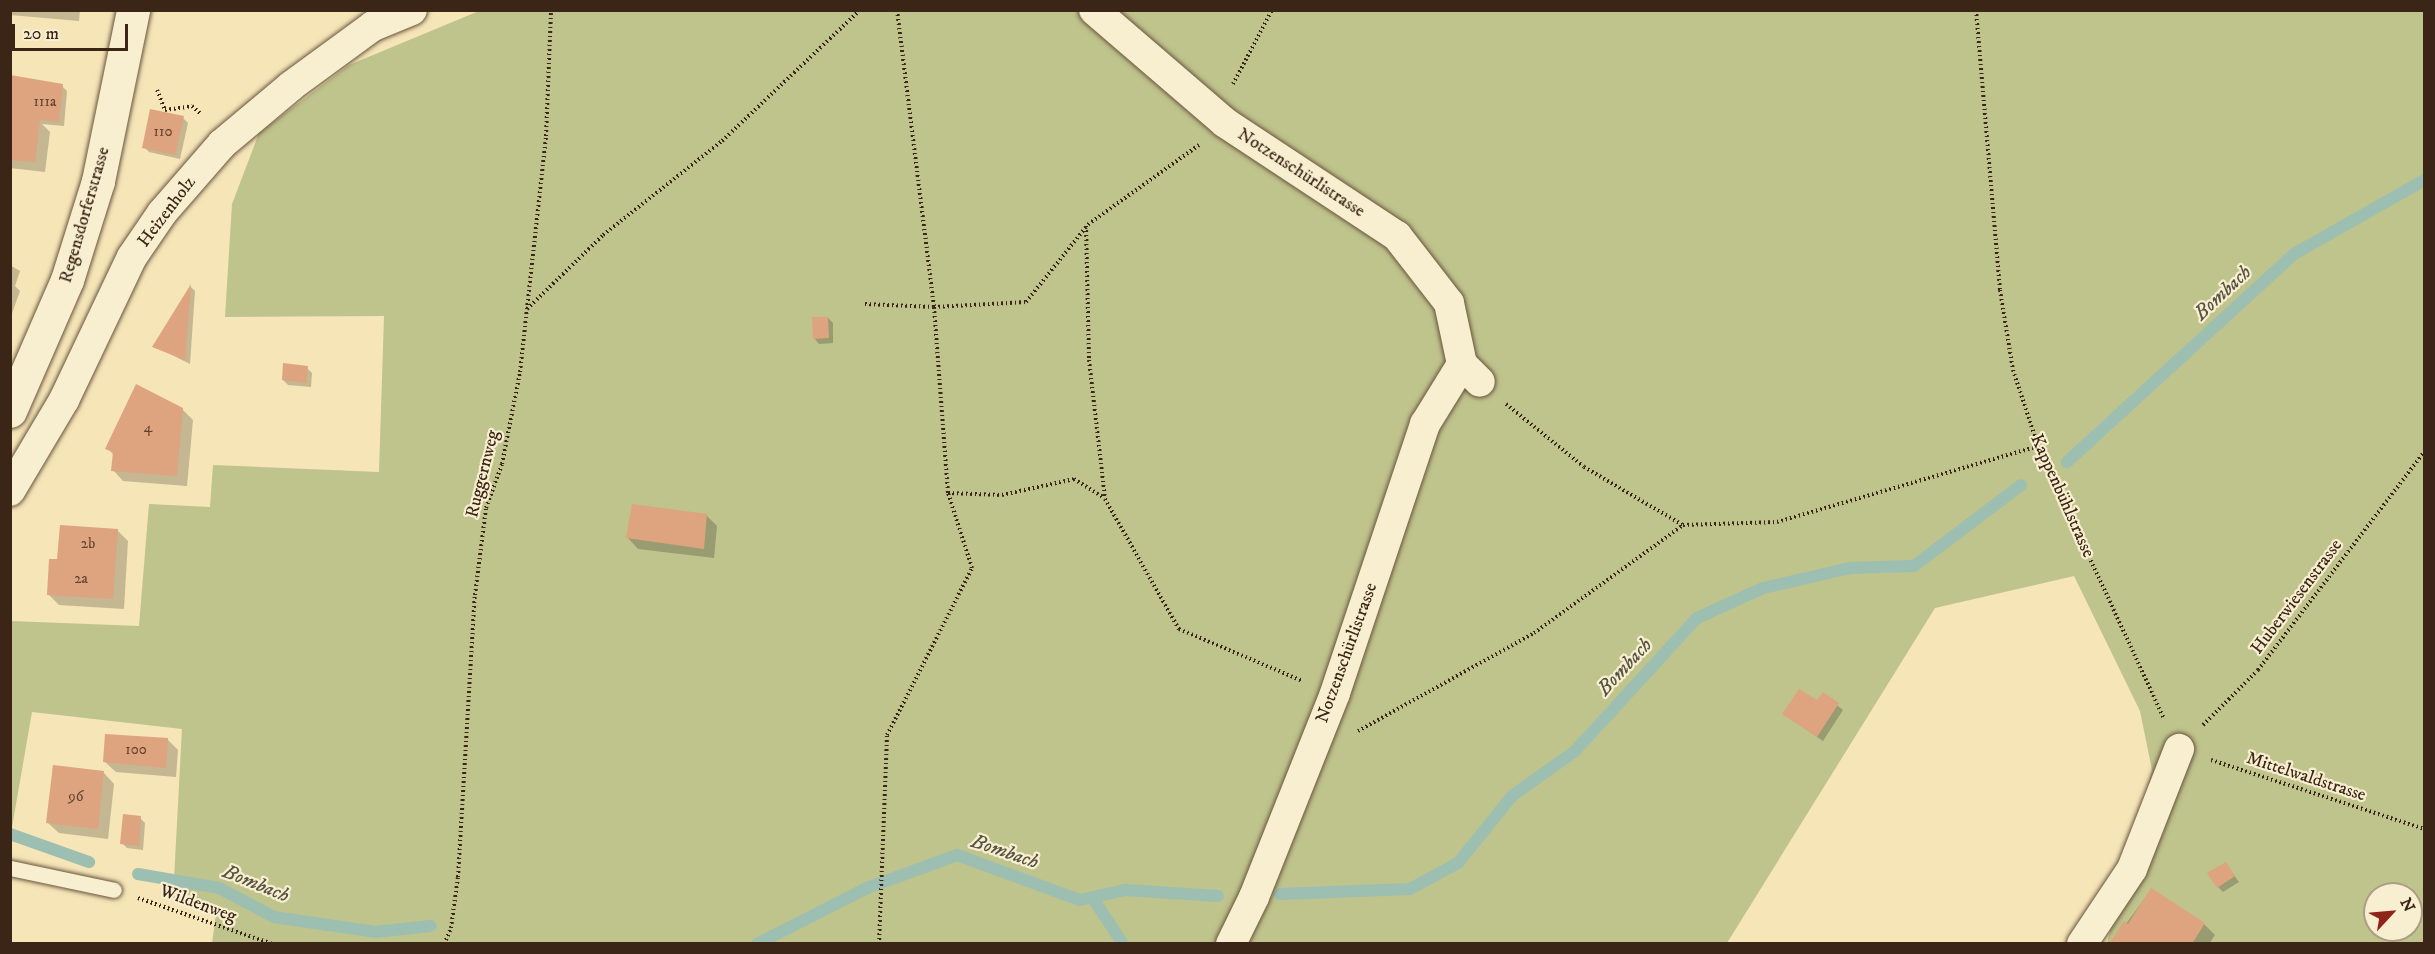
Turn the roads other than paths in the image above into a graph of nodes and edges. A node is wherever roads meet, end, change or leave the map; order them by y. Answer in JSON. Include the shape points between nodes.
{"nodes":[{"id":1,"x":133,"y":10,"type":"edge"},
{"id":2,"x":412,"y":10,"type":"edge"},
{"id":3,"x":1094,"y":10,"type":"edge"},
{"id":4,"x":10,"y":411,"type":"edge"},
{"id":5,"x":10,"y":491,"type":"edge"},
{"id":6,"x":2179,"y":749,"type":"road end"},
{"id":7,"x":10,"y":868,"type":"edge"},
{"id":8,"x":114,"y":890,"type":"road end"},
{"id":9,"x":1231,"y":944,"type":"edge"},
{"id":10,"x":2082,"y":944,"type":"edge"}],
"edges":[{"from":1,"to":4,"type":"street","name":"Regensdorferstrasse","via":[[98,181],[67,280]]},
{"from":2,"to":5,"type":"street","name":"Heizenholz","via":[[373,26],[291,86],[222,144],[162,213],[132,257],[59,409]]},
{"from":3,"to":9,"type":"street","name":"Notzenschürlistrasse","via":[[1220,118],[1397,236],[1449,303],[1471,373],[1425,424],[1335,693],[1254,897]]},
{"from":6,"to":10,"type":"street","via":[[2132,869]]},
{"from":7,"to":8,"type":"lane"}]}
